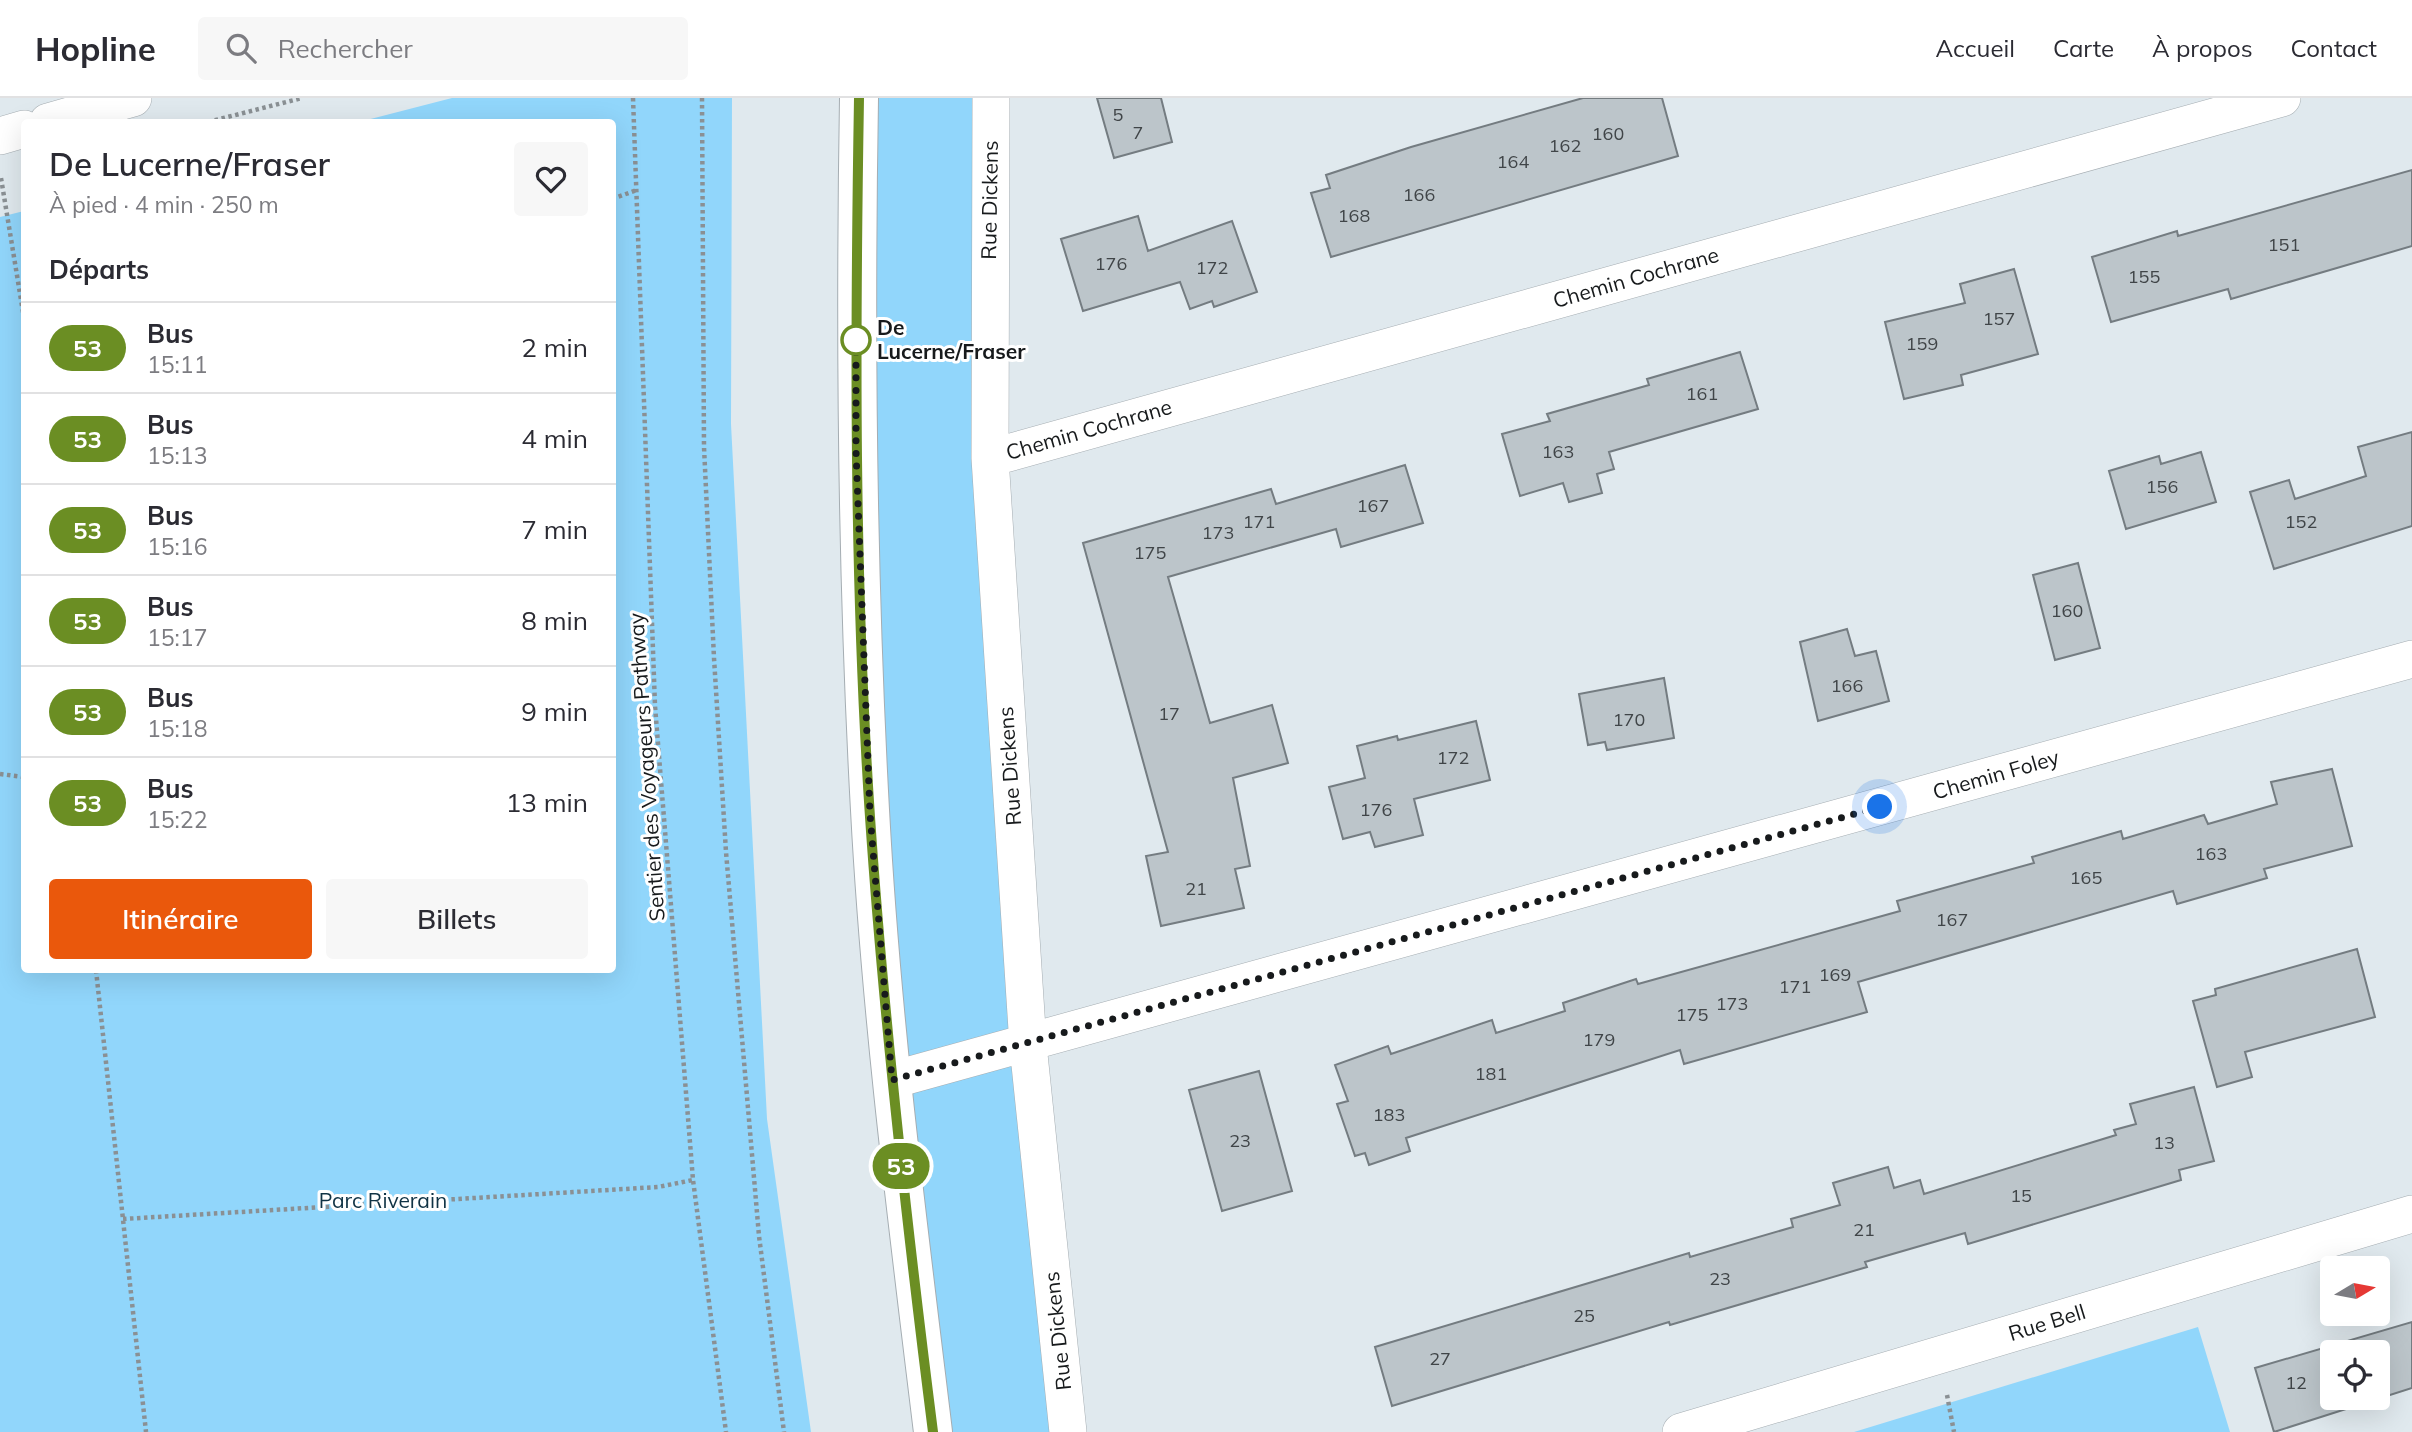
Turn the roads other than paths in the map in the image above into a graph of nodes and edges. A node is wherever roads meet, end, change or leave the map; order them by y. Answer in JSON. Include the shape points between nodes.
{"nodes":[{"id":1,"x":133,"y":98,"type":"edge"},
{"id":2,"x":859,"y":98,"type":"edge"},
{"id":3,"x":991,"y":98,"type":"edge"},
{"id":4,"x":2281,"y":98,"type":"edge"},
{"id":5,"x":59,"y":119,"type":"edge"},
{"id":6,"x":21,"y":130,"type":"edge"},
{"id":7,"x":0,"y":136,"type":"edge"},
{"id":8,"x":990,"y":458,"type":"junction"},
{"id":9,"x":2412,"y":659,"type":"edge"},
{"id":10,"x":1028,"y":1045,"type":"junction"},
{"id":11,"x":892,"y":1080,"type":"junction"},
{"id":12,"x":2412,"y":1214,"type":"edge"},
{"id":13,"x":933,"y":1432,"type":"edge"},
{"id":14,"x":1069,"y":1432,"type":"edge"},
{"id":15,"x":1681,"y":1432,"type":"edge"}],
"edges":[{"from":1,"to":5,"type":"street"},
{"from":2,"to":11,"type":"main road","via":[[856,425],[861,590],[870,814]]},
{"from":3,"to":8,"type":"street","name":"Rue Dickens"},
{"from":4,"to":8,"type":"street","name":"Chemin Cochrane"},
{"from":6,"to":7,"type":"street"},
{"from":8,"to":10,"type":"street","name":"Rue Dickens"},
{"from":9,"to":10,"type":"street","name":"Chemin Foley"},
{"from":10,"to":11,"type":"street","name":"Chemin Foley"},
{"from":10,"to":14,"type":"street","name":"Rue Dickens"},
{"from":11,"to":13,"type":"main road"},
{"from":12,"to":15,"type":"street","name":"Rue Bell"}]}
